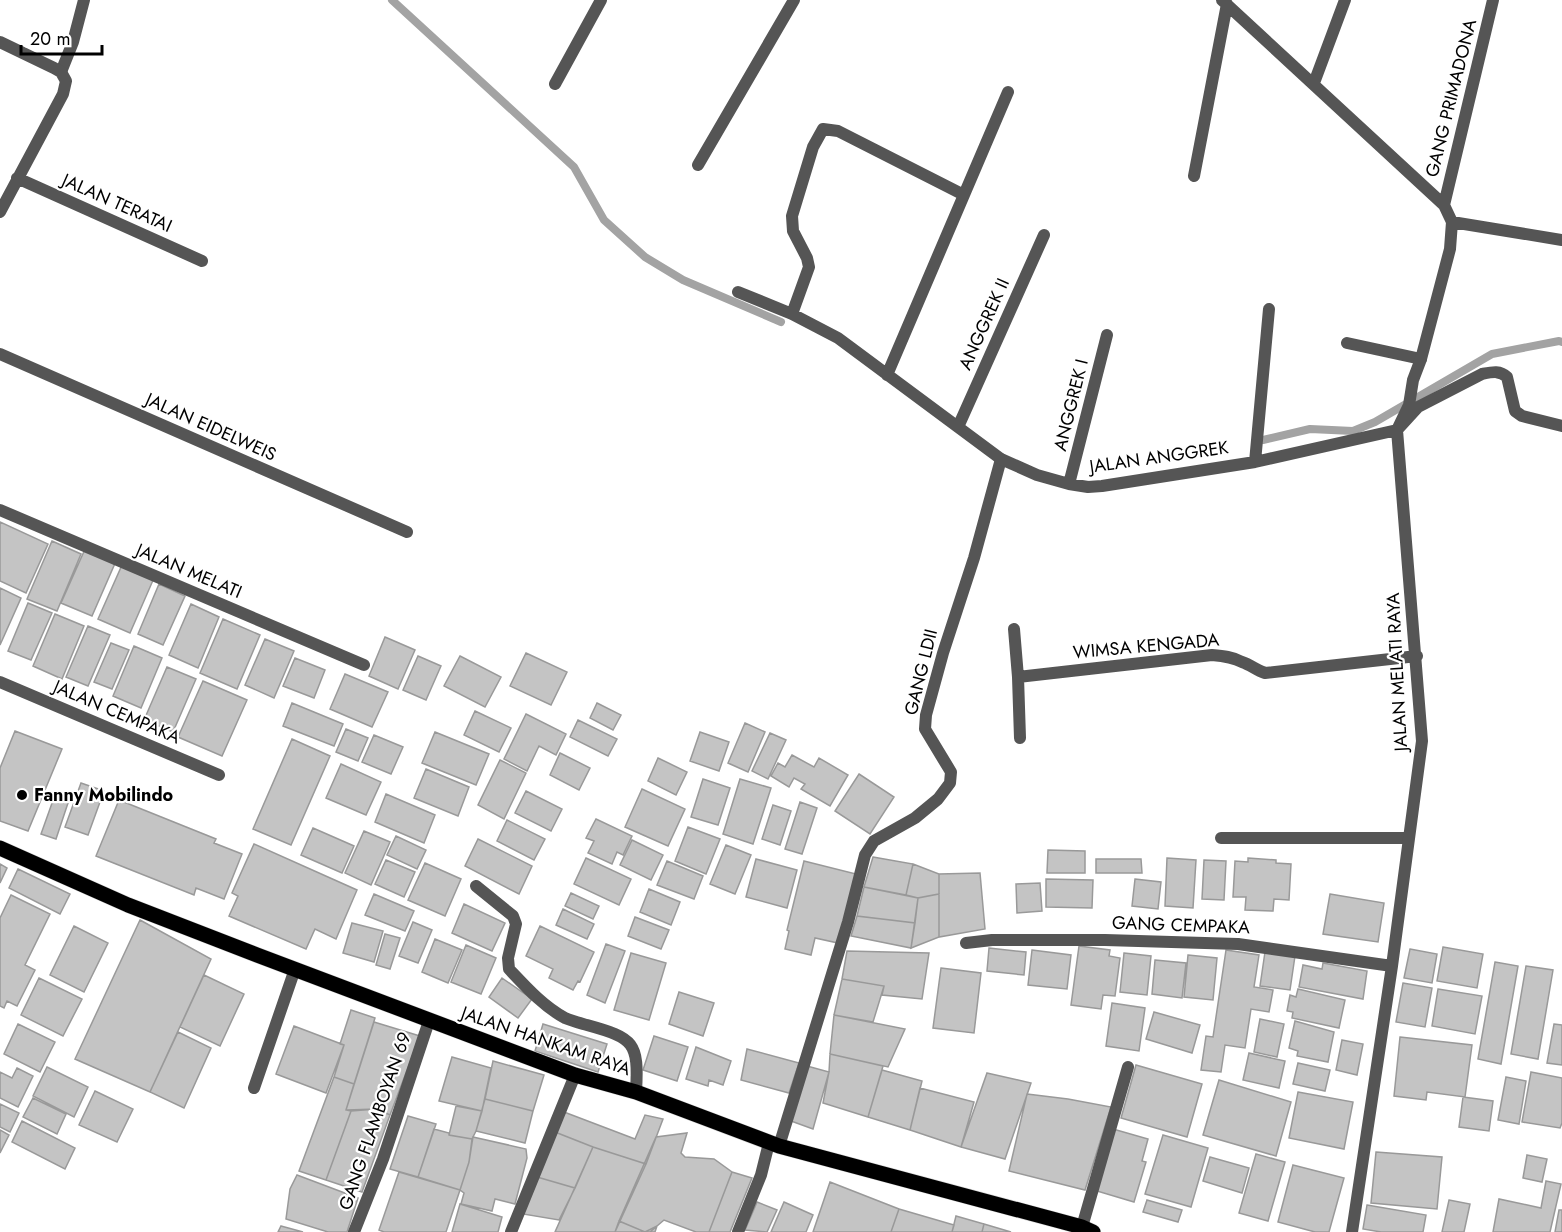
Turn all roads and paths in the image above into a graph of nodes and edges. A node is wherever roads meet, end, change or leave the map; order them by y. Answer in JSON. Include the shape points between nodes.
{"nodes":[{"id":1,"x":84,"y":0,"type":"edge"},
{"id":2,"x":601,"y":0,"type":"edge"},
{"id":3,"x":794,"y":0,"type":"edge"},
{"id":4,"x":1346,"y":0,"type":"edge"},
{"id":5,"x":1493,"y":0,"type":"edge"},
{"id":6,"x":1224,"y":2,"type":"edge"},
{"id":7,"x":0,"y":42,"type":"edge"},
{"id":8,"x":61,"y":72,"type":"junction"},
{"id":9,"x":1314,"y":83,"type":"junction"},
{"id":10,"x":555,"y":84,"type":"dead end"},
{"id":11,"x":1008,"y":92,"type":"dead end"},
{"id":12,"x":698,"y":165,"type":"dead end"},
{"id":13,"x":1194,"y":176,"type":"dead end"},
{"id":14,"x":17,"y":178,"type":"junction"},
{"id":15,"x":964,"y":195,"type":"junction"},
{"id":16,"x":1443,"y":205,"type":"junction"},
{"id":17,"x":1,"y":207,"type":"edge"},
{"id":18,"x":1452,"y":222,"type":"junction"},
{"id":19,"x":1044,"y":235,"type":"dead end"},
{"id":20,"x":1562,"y":240,"type":"edge"},
{"id":21,"x":202,"y":261,"type":"dead end"},
{"id":22,"x":738,"y":292,"type":"dead end"},
{"id":23,"x":1269,"y":309,"type":"dead end"},
{"id":24,"x":792,"y":314,"type":"junction"},
{"id":25,"x":1107,"y":336,"type":"dead end"},
{"id":26,"x":1347,"y":343,"type":"dead end"},
{"id":27,"x":0,"y":354,"type":"edge"},
{"id":28,"x":1421,"y":358,"type":"junction"},
{"id":29,"x":887,"y":375,"type":"junction"},
{"id":30,"x":1562,"y":426,"type":"edge"},
{"id":31,"x":958,"y":427,"type":"junction"},
{"id":32,"x":1397,"y":430,"type":"junction"},
{"id":33,"x":1001,"y":459,"type":"junction"},
{"id":34,"x":1255,"y":462,"type":"junction"},
{"id":35,"x":1069,"y":484,"type":"junction"},
{"id":36,"x":0,"y":510,"type":"edge"},
{"id":37,"x":407,"y":532,"type":"dead end"},
{"id":38,"x":1014,"y":629,"type":"dead end"},
{"id":39,"x":1416,"y":656,"type":"junction"},
{"id":40,"x":364,"y":665,"type":"dead end"},
{"id":41,"x":1018,"y":677,"type":"junction"},
{"id":42,"x":0,"y":682,"type":"edge"},
{"id":43,"x":1020,"y":738,"type":"dead end"},
{"id":44,"x":219,"y":775,"type":"dead end"},
{"id":45,"x":1221,"y":838,"type":"dead end"},
{"id":46,"x":1408,"y":838,"type":"junction"},
{"id":47,"x":0,"y":848,"type":"edge"},
{"id":48,"x":476,"y":886,"type":"dead end"},
{"id":49,"x":966,"y":943,"type":"dead end"},
{"id":50,"x":1392,"y":966,"type":"junction"},
{"id":51,"x":295,"y":969,"type":"junction"},
{"id":52,"x":429,"y":1021,"type":"junction"},
{"id":53,"x":1128,"y":1067,"type":"dead end"},
{"id":54,"x":575,"y":1075,"type":"junction"},
{"id":55,"x":254,"y":1088,"type":"dead end"},
{"id":56,"x":636,"y":1092,"type":"junction"},
{"id":57,"x":774,"y":1145,"type":"junction"},
{"id":58,"x":1088,"y":1229,"type":"edge"},
{"id":59,"x":354,"y":1232,"type":"edge"},
{"id":60,"x":511,"y":1232,"type":"edge"},
{"id":61,"x":738,"y":1232,"type":"edge"},
{"id":62,"x":1352,"y":1232,"type":"edge"}],
"edges":[{"from":1,"to":8,"type":"street"},
{"from":2,"to":10,"type":"street"},
{"from":3,"to":12,"type":"street"},
{"from":4,"to":9,"type":"street"},
{"from":5,"to":16,"type":"street","name":"GANG PRIMADONA"},
{"from":6,"to":9,"type":"street"},
{"from":6,"to":13,"type":"street"},
{"from":7,"to":8,"type":"street"},
{"from":8,"to":14,"type":"street","via":[[66,81],[63,94]]},
{"from":9,"to":16,"type":"street"},
{"from":11,"to":15,"type":"street"},
{"from":14,"to":17,"type":"street"},
{"from":14,"to":21,"type":"street","name":"JALAN TERATAI"},
{"from":15,"to":24,"type":"street","via":[[838,130],[823,129],[813,147],[792,216],[793,231],[809,267]]},
{"from":15,"to":29,"type":"street"},
{"from":16,"to":18,"type":"street"},
{"from":18,"to":20,"type":"street"},
{"from":18,"to":28,"type":"street","via":[[1450,249]]},
{"from":19,"to":31,"type":"street","name":"ANGGREK II"},
{"from":22,"to":24,"type":"street","name":"JALAN ANGGREK"},
{"from":23,"to":34,"type":"street"},
{"from":24,"to":29,"type":"street","name":"JALAN ANGGREK","via":[[838,338]]},
{"from":25,"to":35,"type":"street","name":"ANGGREK I"},
{"from":26,"to":28,"type":"street"},
{"from":27,"to":37,"type":"street","name":"JALAN EIDELWEIS"},
{"from":28,"to":32,"type":"street","via":[[1409,405]]},
{"from":29,"to":31,"type":"street","name":"JALAN ANGGREK"},
{"from":30,"to":32,"type":"street","via":[[1515,411],[1508,376],[1493,371],[1418,406]]},
{"from":31,"to":33,"type":"street","name":"JALAN ANGGREK"},
{"from":32,"to":34,"type":"street","name":"JALAN ANGGREK"},
{"from":32,"to":39,"type":"street","name":"JALAN MELATI RAYA"},
{"from":33,"to":35,"type":"street","name":"JALAN ANGGREK"},
{"from":33,"to":57,"type":"street","name":"GANG LDII","via":[[926,715],[926,729],[951,772],[950,783],[915,818],[874,841],[865,855],[848,922]]},
{"from":34,"to":35,"type":"street","name":"JALAN ANGGREK","via":[[1102,486]]},
{"from":36,"to":40,"type":"street","name":"JALAN MELATI"},
{"from":38,"to":41,"type":"street"},
{"from":39,"to":41,"type":"street","name":"WIMSA KENGADA","via":[[1265,673],[1239,660],[1212,655]]},
{"from":39,"to":46,"type":"street","name":"JALAN MELATI RAYA","via":[[1422,741]]},
{"from":41,"to":43,"type":"street"},
{"from":42,"to":44,"type":"street","name":"JALAN CEMPAKA"},
{"from":45,"to":46,"type":"street"},
{"from":46,"to":50,"type":"street","name":"JALAN MELATI RAYA"},
{"from":47,"to":51,"type":"main road","name":"JALAN HANKAM RAYA","via":[[139,909]]},
{"from":48,"to":56,"type":"street","via":[[513,916],[516,924],[509,969],[547,1007],[567,1019],[629,1041],[635,1053]]},
{"from":49,"to":50,"type":"street","name":"GANG CEMPAKA","via":[[1105,940],[1238,944]]},
{"from":50,"to":62,"type":"street","name":"JALAN MELATI RAYA"},
{"from":51,"to":52,"type":"main road","name":"JALAN HANKAM RAYA"},
{"from":51,"to":55,"type":"street"},
{"from":52,"to":54,"type":"main road","name":"JALAN HANKAM RAYA"},
{"from":52,"to":59,"type":"street","name":"GANG FLAMBOYAN 69"},
{"from":53,"to":58,"type":"street"},
{"from":54,"to":56,"type":"main road","name":"JALAN HANKAM RAYA"},
{"from":54,"to":60,"type":"street"},
{"from":56,"to":57,"type":"main road","name":"JALAN HANKAM RAYA"},
{"from":57,"to":58,"type":"main road","name":"JALAN HANKAM RAYA"},
{"from":57,"to":61,"type":"street","name":"GANG LDII"}]}
